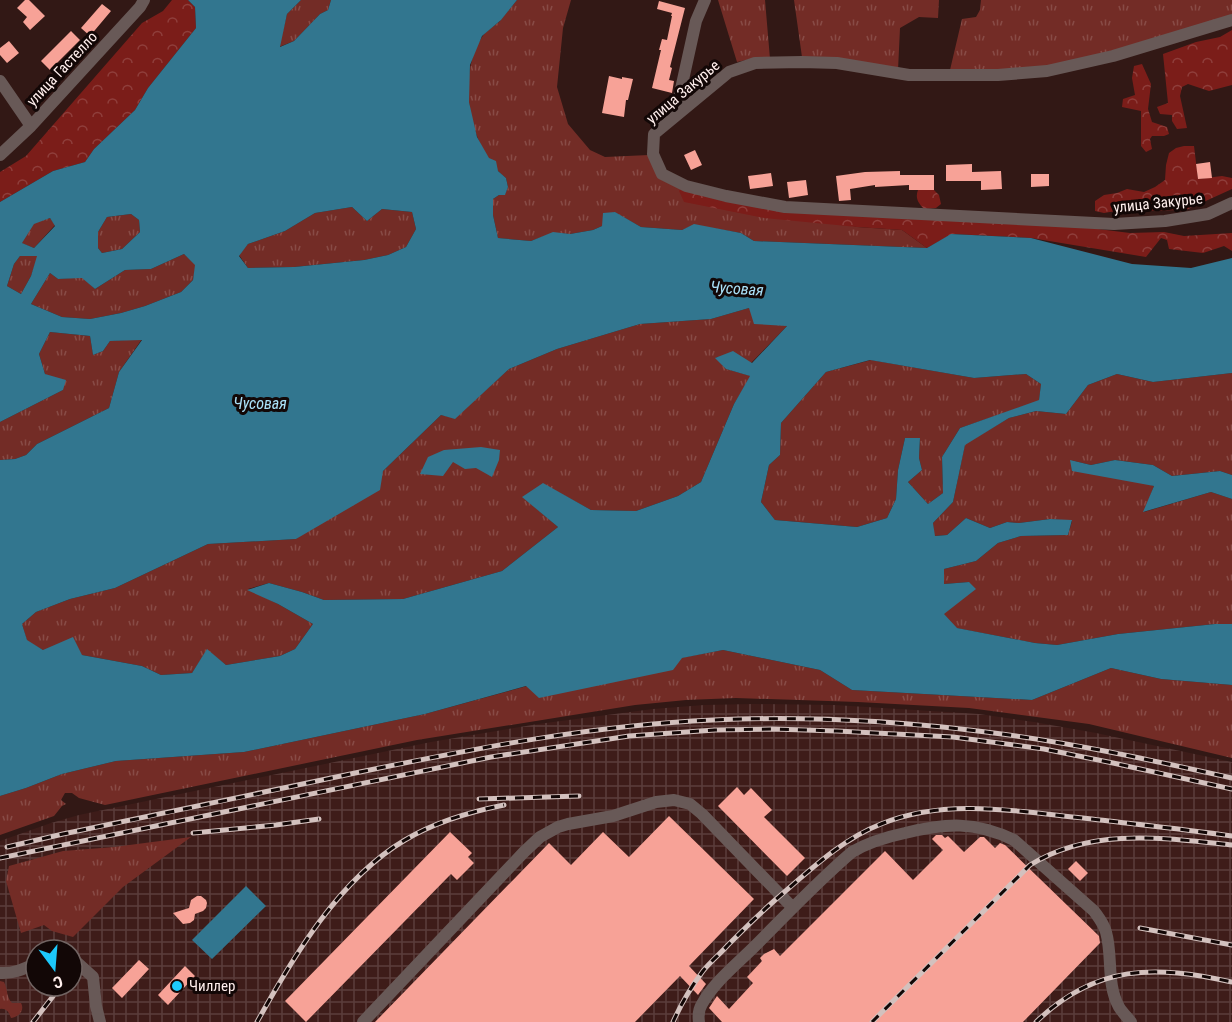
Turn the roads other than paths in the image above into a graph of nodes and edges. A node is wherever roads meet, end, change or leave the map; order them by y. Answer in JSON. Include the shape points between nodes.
{"nodes":[{"id":1,"x":144,"y":0,"type":"edge"},
{"id":2,"x":705,"y":0,"type":"edge"},
{"id":3,"x":1232,"y":20,"type":"edge"},
{"id":4,"x":0,"y":81,"type":"edge"},
{"id":5,"x":675,"y":116,"type":"junction"},
{"id":6,"x":31,"y":126,"type":"junction"},
{"id":7,"x":0,"y":155,"type":"edge"},
{"id":8,"x":1232,"y":203,"type":"edge"},
{"id":9,"x":793,"y":908,"type":"junction"},
{"id":10,"x":24,"y":968,"type":"edge"},
{"id":11,"x":84,"y":969,"type":"edge"},
{"id":12,"x":0,"y":974,"type":"edge"},
{"id":13,"x":100,"y":1022,"type":"edge"},
{"id":14,"x":363,"y":1022,"type":"edge"},
{"id":15,"x":699,"y":1022,"type":"edge"},
{"id":16,"x":1131,"y":1022,"type":"edge"}],
"edges":[{"from":1,"to":6,"type":"street","name":"улица Гастелло"},
{"from":2,"to":5,"type":"street","via":[[696,21]]},
{"from":3,"to":5,"type":"street","name":"улица Закурье","via":[[1113,56],[1047,71],[909,75],[837,63],[755,63],[729,72]]},
{"from":4,"to":6,"type":"street"},
{"from":5,"to":8,"type":"street","name":"улица Закурье","via":[[654,134],[653,154],[662,174],[686,186],[785,207],[1114,224],[1208,214]]},
{"from":6,"to":7,"type":"street","name":"улица Гастелло"},
{"from":9,"to":14,"type":"street","via":[[690,804],[674,800],[656,802],[613,816],[567,824],[540,837],[524,852]]},
{"from":9,"to":15,"type":"street","via":[[708,995],[699,1011]]},
{"from":9,"to":16,"type":"street","via":[[852,852],[874,841],[952,825],[1002,834],[1032,855],[1102,921],[1114,994]]},
{"from":10,"to":12,"type":"street"},
{"from":11,"to":13,"type":"street","via":[[93,977]]}]}
